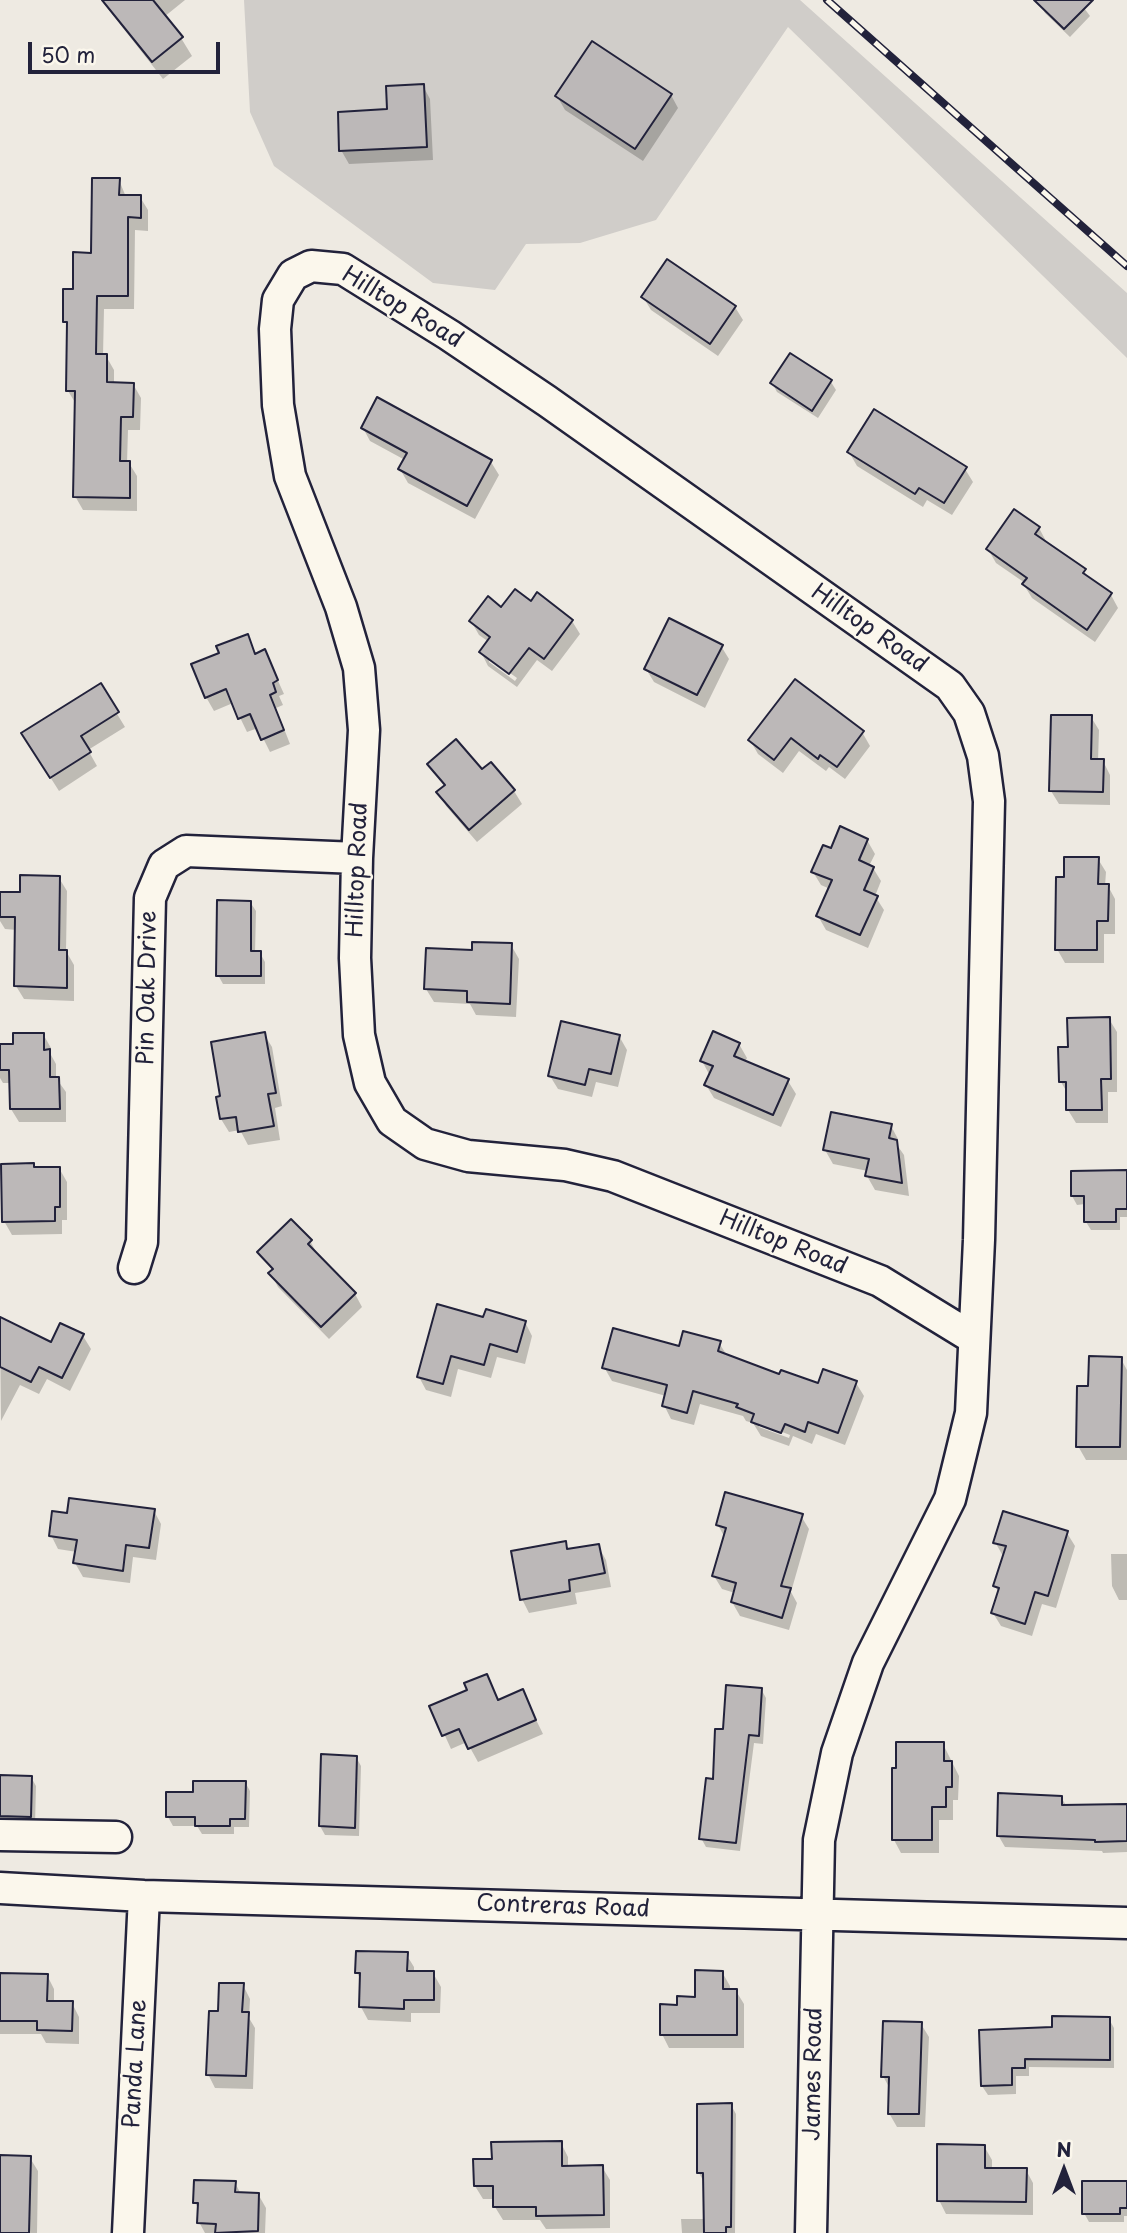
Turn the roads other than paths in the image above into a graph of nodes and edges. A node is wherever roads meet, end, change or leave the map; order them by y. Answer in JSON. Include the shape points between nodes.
{"nodes":[{"id":1,"x":357,"y":858,"type":"junction"},
{"id":2,"x":134,"y":1268,"type":"dead end"},
{"id":3,"x":974,"y":1338,"type":"junction"},
{"id":4,"x":0,"y":1835,"type":"edge"},
{"id":5,"x":116,"y":1837,"type":"dead end"},
{"id":6,"x":0,"y":1888,"type":"edge"},
{"id":7,"x":144,"y":1895,"type":"junction"},
{"id":8,"x":816,"y":1914,"type":"junction"},
{"id":9,"x":1127,"y":1923,"type":"edge"},
{"id":10,"x":128,"y":2233,"type":"edge"},
{"id":11,"x":811,"y":2233,"type":"edge"}],
"edges":[{"from":1,"to":2,"type":"street","name":"Pin Oak Drive","via":[[186,851],[164,865],[150,898],[142,1242]]},
{"from":1,"to":3,"type":"street","name":"Hilltop Road","via":[[359,1035],[369,1083],[392,1121],[425,1143],[468,1156],[565,1165],[613,1176],[880,1281]]},
{"from":1,"to":3,"type":"street","name":"Hilltop Road","via":[[364,730],[359,668],[341,607],[290,476],[278,405],[278,300],[293,275],[311,266],[343,269],[547,401],[950,686],[968,713],[983,756],[989,801]]},
{"from":3,"to":8,"type":"street","name":"Hilltop Road","via":[[971,1413],[950,1499],[868,1663],[837,1753],[819,1840]]},
{"from":4,"to":5,"type":"street"},
{"from":6,"to":7,"type":"street","name":"Contreras Road"},
{"from":7,"to":8,"type":"street","name":"Contreras Road"},
{"from":7,"to":10,"type":"street","name":"Panda Lane"},
{"from":8,"to":9,"type":"street","name":"Contreras Road"},
{"from":8,"to":11,"type":"street","name":"James Road"}]}
